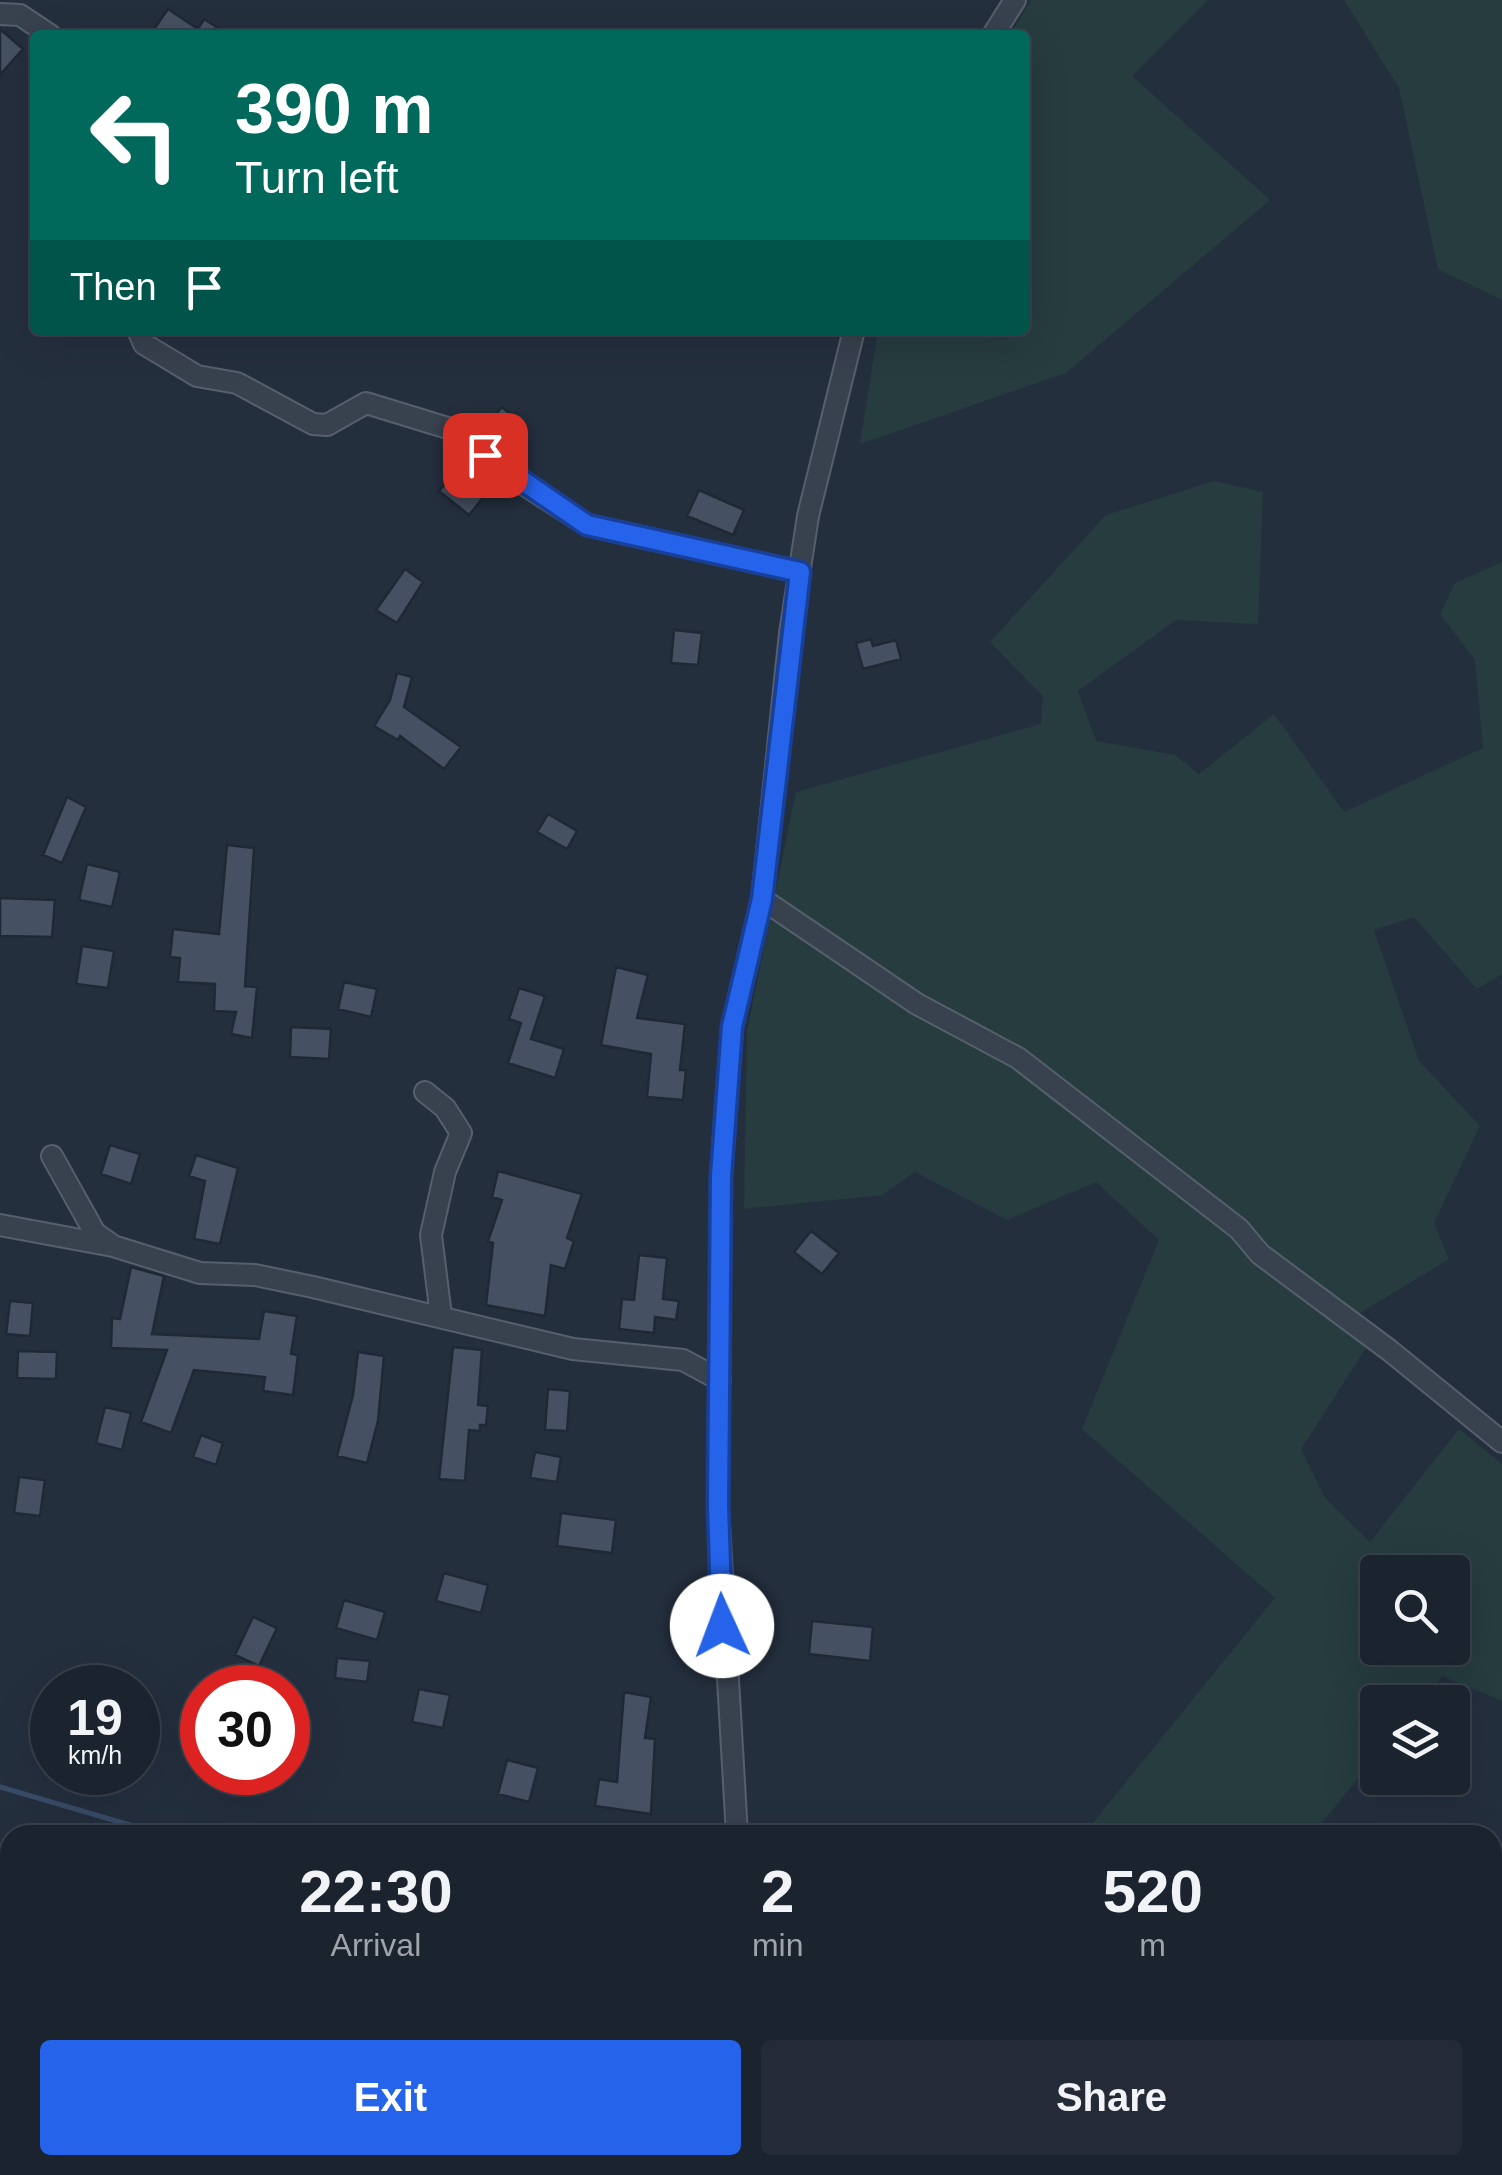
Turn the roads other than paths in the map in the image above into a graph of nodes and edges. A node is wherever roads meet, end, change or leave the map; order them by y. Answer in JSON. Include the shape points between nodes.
{"nodes":[{"id":1,"x":1015,"y":0,"type":"edge"},
{"id":2,"x":0,"y":14,"type":"edge"},
{"id":3,"x":42,"y":30,"type":"edge"},
{"id":4,"x":997,"y":30,"type":"edge"},
{"id":5,"x":140,"y":335,"type":"edge"},
{"id":6,"x":852,"y":335,"type":"edge"},
{"id":7,"x":800,"y":572,"type":"junction"},
{"id":8,"x":762,"y":899,"type":"junction"},
{"id":9,"x":424,"y":1092,"type":"dead end"},
{"id":10,"x":52,"y":1156,"type":"dead end"},
{"id":11,"x":0,"y":1224,"type":"edge"},
{"id":12,"x":113,"y":1246,"type":"junction"},
{"id":13,"x":441,"y":1316,"type":"junction"},
{"id":14,"x":719,"y":1342,"type":"junction"},
{"id":15,"x":682,"y":1360,"type":"junction"},
{"id":16,"x":720,"y":1380,"type":"junction"},
{"id":17,"x":1502,"y":1442,"type":"edge"},
{"id":18,"x":736,"y":1825,"type":"edge"}],
"edges":[{"from":1,"to":4,"type":"street"},
{"from":2,"to":3,"type":"street","via":[[20,15]]},
{"from":5,"to":7,"type":"street","via":[[196,376],[238,383],[313,424],[327,424],[366,403],[464,433],[495,466],[587,525]]},
{"from":6,"to":7,"type":"street"},
{"from":7,"to":8,"type":"street"},
{"from":8,"to":14,"type":"street","via":[[732,1027]]},
{"from":8,"to":17,"type":"street","via":[[917,1004],[1018,1058]]},
{"from":9,"to":13,"type":"street","via":[[461,1133],[430,1235]]},
{"from":10,"to":12,"type":"street","via":[[95,1233]]},
{"from":11,"to":12,"type":"street"},
{"from":12,"to":13,"type":"street","via":[[200,1273],[254,1275]]},
{"from":13,"to":15,"type":"street","via":[[572,1349]]},
{"from":14,"to":15,"type":"street"},
{"from":14,"to":16,"type":"street"},
{"from":15,"to":16,"type":"street"},
{"from":16,"to":18,"type":"street","via":[[722,1626]]}]}
